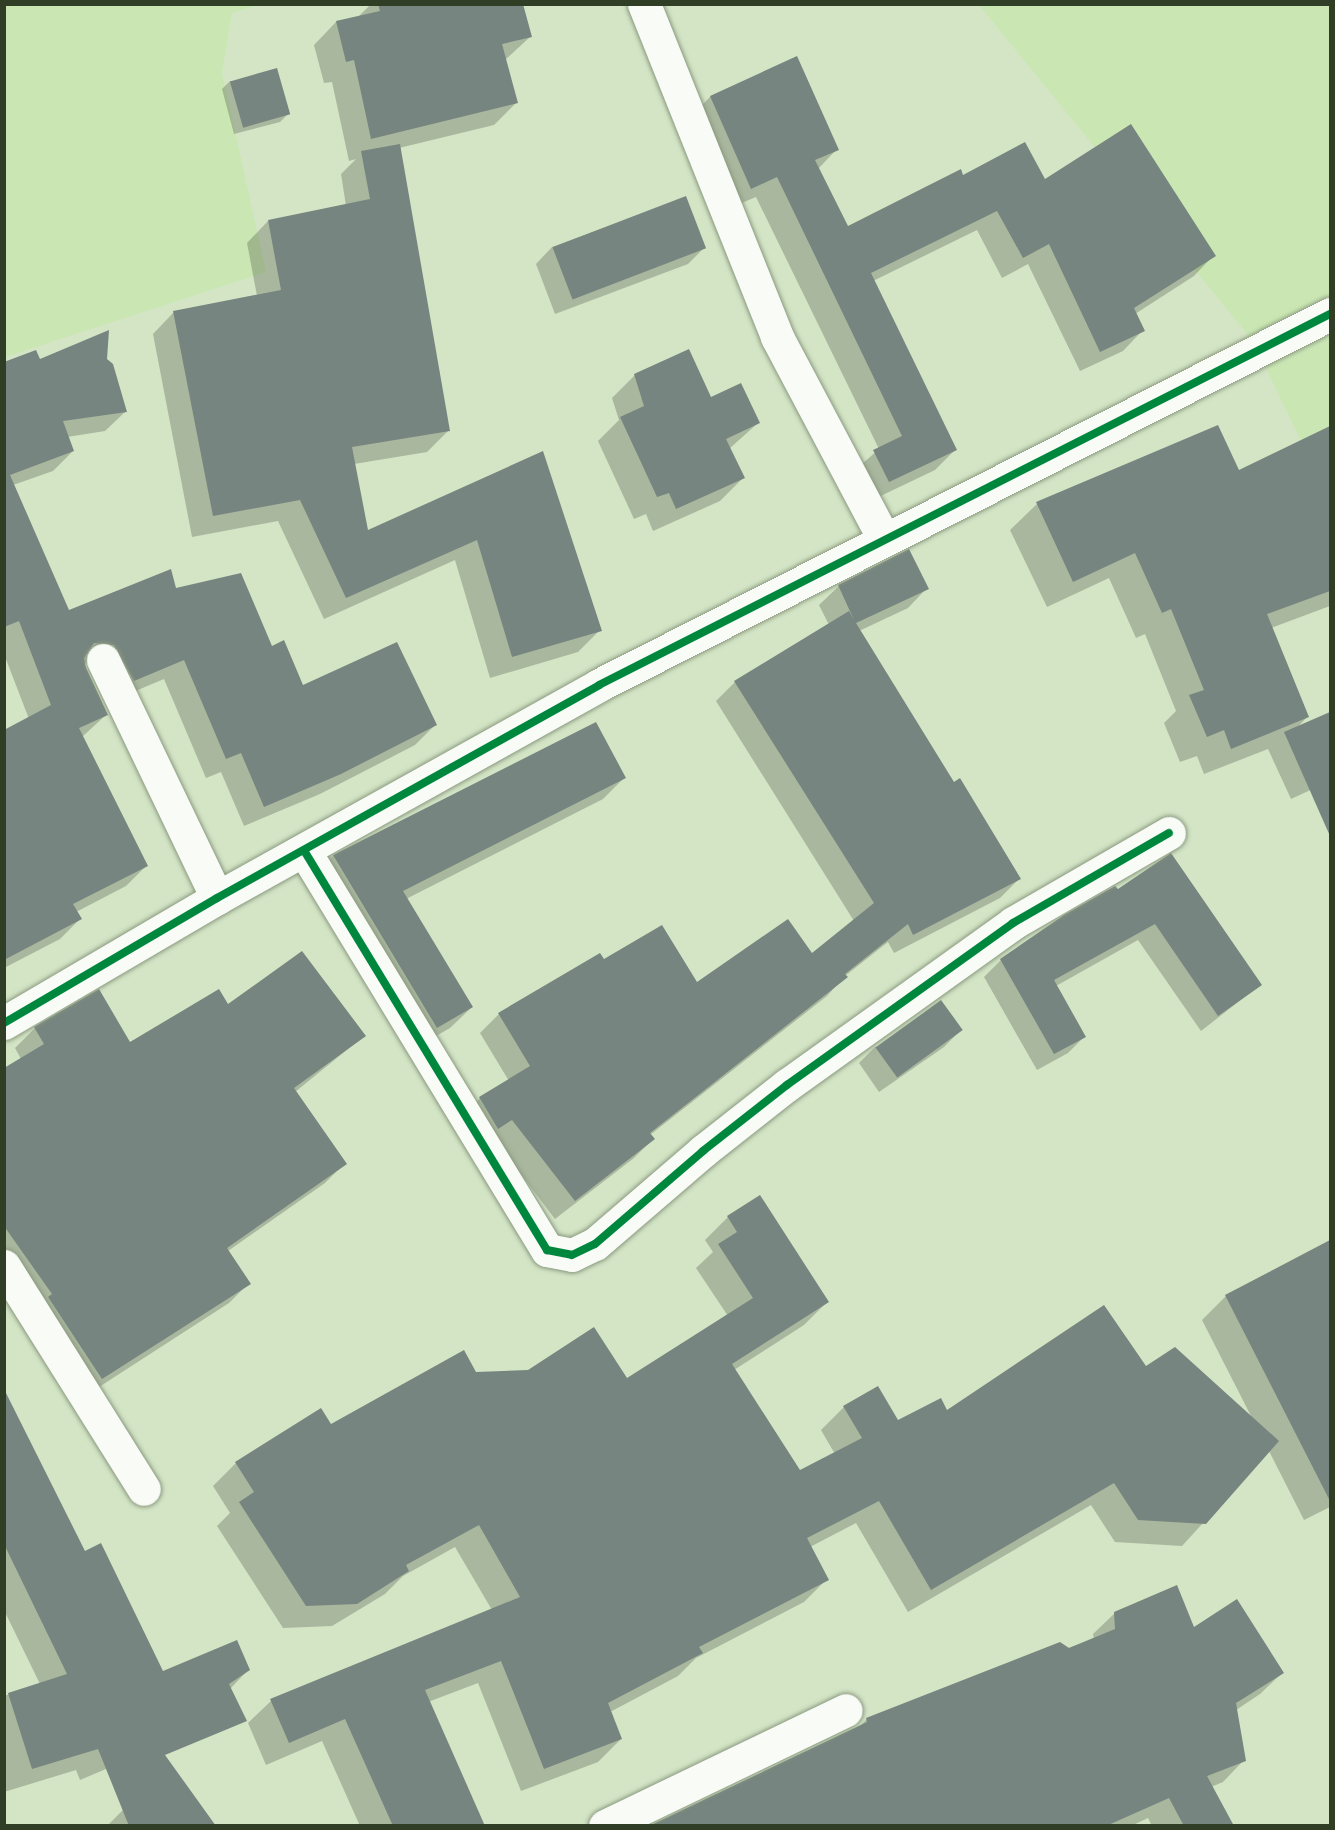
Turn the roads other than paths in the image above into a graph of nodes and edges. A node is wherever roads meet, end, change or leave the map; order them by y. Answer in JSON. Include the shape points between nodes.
{"nodes":[{"id":1,"x":644,"y":4,"type":"edge"},
{"id":2,"x":1330,"y":314,"type":"edge"},
{"id":3,"x":883,"y":537,"type":"junction"},
{"id":4,"x":103,"y":660,"type":"dead end"},
{"id":5,"x":1169,"y":833,"type":"dead end"},
{"id":6,"x":305,"y":852,"type":"junction"},
{"id":7,"x":217,"y":898,"type":"junction"},
{"id":8,"x":4,"y":1023,"type":"edge"},
{"id":9,"x":4,"y":1266,"type":"edge"},
{"id":10,"x":144,"y":1489,"type":"dead end"},
{"id":11,"x":846,"y":1710,"type":"dead end"},
{"id":12,"x":651,"y":1816,"type":"edge"},
{"id":13,"x":605,"y":1826,"type":"edge"}],
"edges":[{"from":1,"to":3,"type":"street","via":[[777,337]]},
{"from":2,"to":3,"type":"street"},
{"from":3,"to":6,"type":"street","via":[[599,685]]},
{"from":4,"to":7,"type":"street"},
{"from":5,"to":6,"type":"street","via":[[1013,923],[787,1086],[703,1151],[603,1238],[572,1255],[547,1250]]},
{"from":6,"to":7,"type":"street"},
{"from":7,"to":8,"type":"street"},
{"from":9,"to":10,"type":"street"},
{"from":11,"to":12,"type":"street"},
{"from":12,"to":13,"type":"street"}]}
